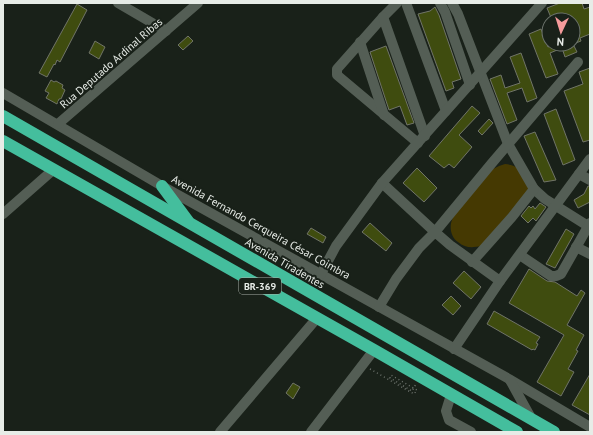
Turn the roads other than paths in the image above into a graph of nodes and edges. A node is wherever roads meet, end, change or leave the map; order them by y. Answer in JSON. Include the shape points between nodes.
{"nodes":[{"id":1,"x":118,"y":3,"type":"edge"},
{"id":2,"x":198,"y":3,"type":"edge"},
{"id":3,"x":397,"y":3,"type":"edge"},
{"id":4,"x":406,"y":3,"type":"edge"},
{"id":5,"x":440,"y":3,"type":"edge"},
{"id":6,"x":452,"y":3,"type":"edge"},
{"id":7,"x":542,"y":3,"type":"edge"},
{"id":8,"x":383,"y":17,"type":"junction"},
{"id":9,"x":166,"y":31,"type":"junction"},
{"id":10,"x":360,"y":42,"type":"junction"},
{"id":11,"x":578,"y":62,"type":"dead end"},
{"id":12,"x":480,"y":73,"type":"junction"},
{"id":13,"x":470,"y":85,"type":"junction"},
{"id":14,"x":3,"y":93,"type":"edge"},
{"id":15,"x":446,"y":112,"type":"junction"},
{"id":16,"x":384,"y":115,"type":"junction"},
{"id":17,"x":3,"y":116,"type":"edge"},
{"id":18,"x":58,"y":124,"type":"junction"},
{"id":19,"x":421,"y":140,"type":"junction"},
{"id":20,"x":3,"y":141,"type":"edge"},
{"id":21,"x":508,"y":144,"type":"junction"},
{"id":22,"x":590,"y":159,"type":"edge"},
{"id":23,"x":53,"y":170,"type":"junction"},
{"id":24,"x":580,"y":174,"type":"junction"},
{"id":25,"x":590,"y":180,"type":"edge"},
{"id":26,"x":382,"y":183,"type":"junction"},
{"id":27,"x":162,"y":186,"type":"junction"},
{"id":28,"x":534,"y":189,"type":"junction"},
{"id":29,"x":556,"y":206,"type":"junction"},
{"id":30,"x":3,"y":214,"type":"edge"},
{"id":31,"x":589,"y":224,"type":"edge"},
{"id":32,"x":192,"y":225,"type":"junction"},
{"id":33,"x":435,"y":232,"type":"junction"},
{"id":34,"x":576,"y":247,"type":"junction"},
{"id":35,"x":590,"y":254,"type":"edge"},
{"id":36,"x":520,"y":255,"type":"junction"},
{"id":37,"x":472,"y":262,"type":"junction"},
{"id":38,"x":321,"y":274,"type":"junction"},
{"id":39,"x":500,"y":281,"type":"junction"},
{"id":40,"x":379,"y":307,"type":"junction"},
{"id":41,"x":317,"y":318,"type":"junction"},
{"id":42,"x":454,"y":349,"type":"junction"},
{"id":43,"x":374,"y":350,"type":"junction"},
{"id":44,"x":509,"y":379,"type":"junction"},
{"id":45,"x":451,"y":395,"type":"junction"},
{"id":46,"x":531,"y":418,"type":"junction"},
{"id":47,"x":590,"y":427,"type":"edge"},
{"id":48,"x":501,"y":428,"type":"edge"},
{"id":49,"x":220,"y":432,"type":"edge"},
{"id":50,"x":311,"y":432,"type":"edge"},
{"id":51,"x":471,"y":432,"type":"edge"},
{"id":52,"x":517,"y":432,"type":"edge"},
{"id":53,"x":554,"y":432,"type":"edge"}],
"edges":[{"from":1,"to":9,"type":"street"},
{"from":2,"to":9,"type":"street","name":"Rua Deputado Ardinal Ribas"},
{"from":3,"to":8,"type":"street"},
{"from":4,"to":15,"type":"street"},
{"from":5,"to":13,"type":"street"},
{"from":6,"to":12,"type":"street"},
{"from":7,"to":12,"type":"street"},
{"from":8,"to":10,"type":"street"},
{"from":8,"to":19,"type":"street"},
{"from":9,"to":18,"type":"street","name":"Rua Deputado Ardinal Ribas"},
{"from":10,"to":16,"type":"street"},
{"from":10,"to":16,"type":"street","via":[[337,69],[337,75]]},
{"from":11,"to":21,"type":"street"},
{"from":12,"to":13,"type":"street"},
{"from":12,"to":21,"type":"street"},
{"from":13,"to":15,"type":"street"},
{"from":14,"to":18,"type":"street","name":"Avenida Fernando Cerqueira César Coimbra"},
{"from":15,"to":19,"type":"street"},
{"from":16,"to":19,"type":"street"},
{"from":17,"to":32,"type":"highway","name":"Avenida Tiradentes","number":"BR-369"},
{"from":18,"to":27,"type":"street","name":"Avenida Fernando Cerqueira César Coimbra"},
{"from":19,"to":26,"type":"street"},
{"from":20,"to":23,"type":"highway","number":"BR-369"},
{"from":21,"to":28,"type":"street"},
{"from":21,"to":33,"type":"street"},
{"from":22,"to":24,"type":"street"},
{"from":23,"to":30,"type":"street"},
{"from":23,"to":41,"type":"highway","number":"BR-369"},
{"from":24,"to":25,"type":"street"},
{"from":24,"to":29,"type":"street"},
{"from":26,"to":33,"type":"street"},
{"from":26,"to":38,"type":"street","via":[[336,246]]},
{"from":27,"to":32,"type":"highway"},
{"from":27,"to":38,"type":"street","name":"Avenida Fernando Cerqueira César Coimbra"},
{"from":28,"to":29,"type":"street"},
{"from":28,"to":37,"type":"street"},
{"from":29,"to":31,"type":"street"},
{"from":29,"to":36,"type":"street"},
{"from":31,"to":34,"type":"street"},
{"from":32,"to":46,"type":"highway","name":"Avenida Tiradentes","number":"BR-369"},
{"from":33,"to":37,"type":"street"},
{"from":33,"to":40,"type":"street","via":[[419,248]]},
{"from":34,"to":35,"type":"street"},
{"from":34,"to":36,"type":"street","via":[[561,274],[556,276],[551,276]]},
{"from":36,"to":39,"type":"street"},
{"from":37,"to":39,"type":"street"},
{"from":38,"to":40,"type":"street","name":"Avenida Fernando Cerqueira César Coimbra"},
{"from":39,"to":42,"type":"street"},
{"from":40,"to":42,"type":"street","name":"Avenida Fernando Cerqueira César Coimbra"},
{"from":41,"to":43,"type":"highway","number":"BR-369"},
{"from":41,"to":49,"type":"street"},
{"from":42,"to":44,"type":"street","name":"Avenida Fernando Cerqueira César Coimbra"},
{"from":43,"to":45,"type":"highway","number":"BR-369"},
{"from":43,"to":50,"type":"street"},
{"from":44,"to":46,"type":"street"},
{"from":44,"to":47,"type":"street","name":"Avenida Fernando Cerqueira César Coimbra"},
{"from":45,"to":48,"type":"highway","number":"BR-369"},
{"from":45,"to":51,"type":"street","via":[[446,411],[449,420]]},
{"from":46,"to":53,"type":"highway","name":"Avenida Tiradentes","number":"BR-369"},
{"from":48,"to":52,"type":"highway","number":"BR-369"}]}
